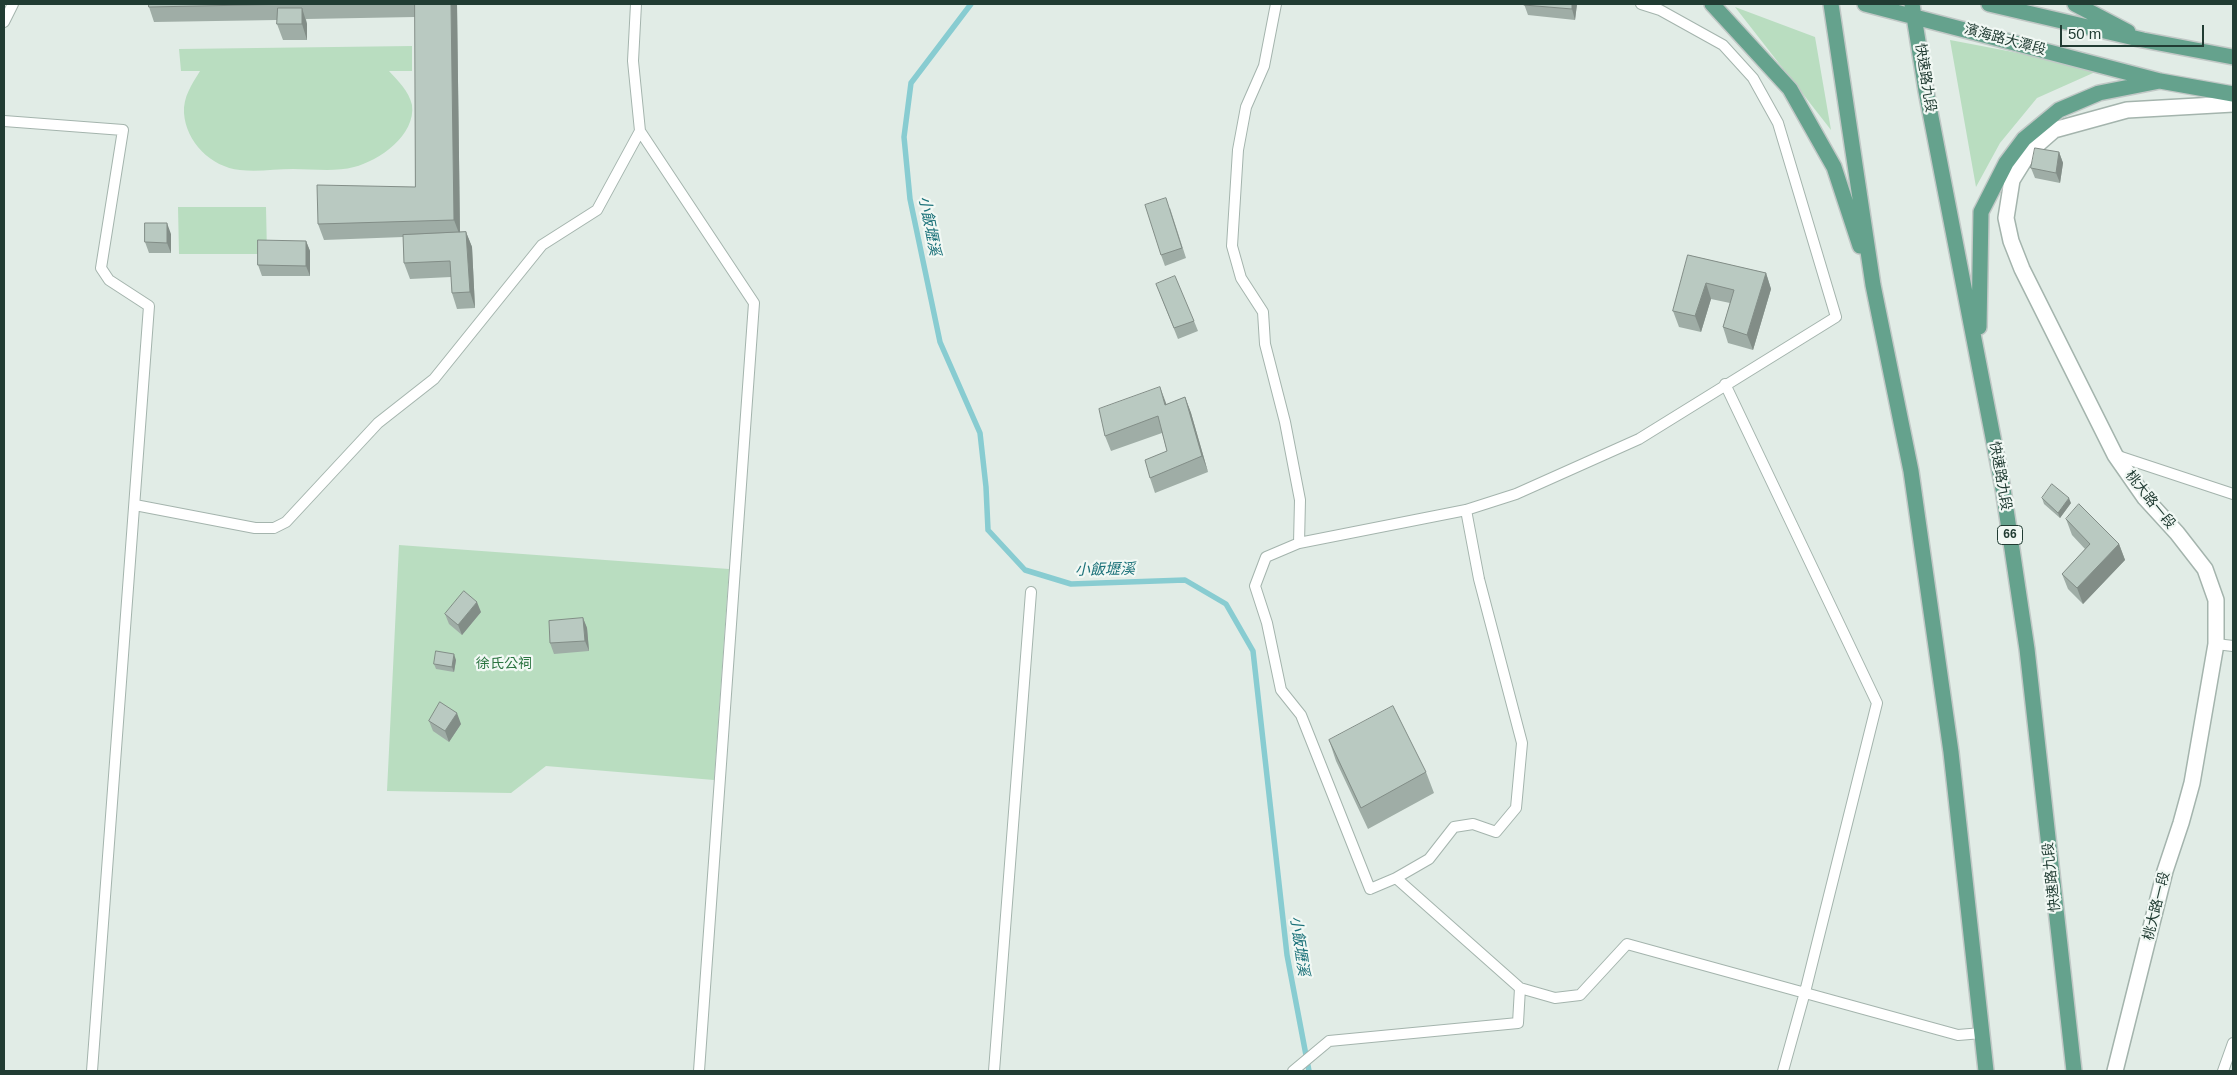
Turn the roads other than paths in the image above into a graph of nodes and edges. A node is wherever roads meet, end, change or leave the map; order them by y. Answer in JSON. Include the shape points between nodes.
{"nodes":[{"id":1,"x":13,"y":4,"type":"edge"},
{"id":2,"x":636,"y":4,"type":"edge"},
{"id":3,"x":1276,"y":4,"type":"edge"},
{"id":4,"x":1641,"y":4,"type":"edge"},
{"id":5,"x":1712,"y":4,"type":"edge"},
{"id":6,"x":1831,"y":4,"type":"edge"},
{"id":7,"x":1865,"y":4,"type":"edge"},
{"id":8,"x":1989,"y":4,"type":"edge"},
{"id":9,"x":2075,"y":4,"type":"edge"},
{"id":10,"x":1914,"y":10,"type":"edge"},
{"id":11,"x":4,"y":22,"type":"edge"},
{"id":12,"x":2143,"y":40,"type":"junction"},
{"id":13,"x":2233,"y":58,"type":"edge"},
{"id":14,"x":2160,"y":81,"type":"junction"},
{"id":15,"x":2233,"y":94,"type":"edge"},
{"id":16,"x":2233,"y":104,"type":"edge"},
{"id":17,"x":4,"y":121,"type":"edge"},
{"id":18,"x":640,"y":131,"type":"junction"},
{"id":19,"x":1873,"y":285,"type":"junction"},
{"id":20,"x":1978,"y":358,"type":"junction"},
{"id":21,"x":1725,"y":384,"type":"junction"},
{"id":22,"x":2115,"y":455,"type":"junction"},
{"id":23,"x":2233,"y":494,"type":"edge"},
{"id":24,"x":135,"y":505,"type":"junction"},
{"id":25,"x":1466,"y":510,"type":"junction"},
{"id":26,"x":1299,"y":543,"type":"junction"},
{"id":27,"x":1031,"y":592,"type":"dead end"},
{"id":28,"x":2216,"y":644,"type":"junction"},
{"id":29,"x":2233,"y":646,"type":"edge"},
{"id":30,"x":1396,"y":878,"type":"junction"},
{"id":31,"x":1520,"y":988,"type":"junction"},
{"id":32,"x":1805,"y":992,"type":"junction"},
{"id":33,"x":1982,"y":1033,"type":"junction"},
{"id":34,"x":2233,"y":1043,"type":"edge"},
{"id":35,"x":92,"y":1071,"type":"edge"},
{"id":36,"x":699,"y":1071,"type":"edge"},
{"id":37,"x":994,"y":1071,"type":"edge"},
{"id":38,"x":1293,"y":1071,"type":"edge"},
{"id":39,"x":1783,"y":1071,"type":"edge"},
{"id":40,"x":1986,"y":1071,"type":"edge"},
{"id":41,"x":2074,"y":1071,"type":"edge"},
{"id":42,"x":2115,"y":1071,"type":"edge"},
{"id":43,"x":2223,"y":1071,"type":"edge"}],
"edges":[{"from":1,"to":11,"type":"lane"},
{"from":2,"to":18,"type":"lane","via":[[633,61]]},
{"from":3,"to":26,"type":"lane","via":[[1264,66],[1246,108],[1238,150],[1232,246],[1241,278],[1263,312],[1265,344],[1300,500]]},
{"from":4,"to":21,"type":"lane","via":[[1660,10],[1723,45],[1753,78],[1778,123],[1836,317]]},
{"from":5,"to":19,"type":"main road","via":[[1790,89],[1834,167]]},
{"from":6,"to":19,"type":"main road"},
{"from":7,"to":10,"type":"main road","name":"濱海路大潭段"},
{"from":8,"to":12,"type":"main road"},
{"from":9,"to":12,"type":"main road"},
{"from":10,"to":14,"type":"main road","name":"濱海路大潭段"},
{"from":10,"to":20,"type":"main road","name":"快速路九段","number":"66","via":[[1926,91]]},
{"from":12,"to":13,"type":"main road"},
{"from":14,"to":15,"type":"main road","name":"濱海路大潭段"},
{"from":14,"to":20,"type":"main road","via":[[2099,93],[2058,110],[2024,138],[2006,164],[1981,212]]},
{"from":16,"to":22,"type":"street","name":"桃大路一段","via":[[2127,110],[2054,130],[2030,151],[2012,180],[2006,218],[2011,241]]},
{"from":17,"to":24,"type":"lane","via":[[123,130],[101,268],[109,280],[149,306]]},
{"from":18,"to":24,"type":"lane","via":[[598,210],[542,246],[434,379],[378,423],[286,522],[274,528],[254,528]]},
{"from":18,"to":36,"type":"lane","via":[[754,303]]},
{"from":19,"to":33,"type":"main road","via":[[1911,471],[1951,752]]},
{"from":20,"to":41,"type":"main road","name":"快速路九段","number":"66","via":[[2003,489],[2027,649]]},
{"from":21,"to":25,"type":"lane","via":[[1639,439],[1516,494]]},
{"from":21,"to":32,"type":"lane","via":[[1876,703]]},
{"from":22,"to":23,"type":"lane"},
{"from":22,"to":28,"type":"street","name":"桃大路一段","via":[[2145,498],[2205,569],[2216,600]]},
{"from":24,"to":35,"type":"lane"},
{"from":25,"to":26,"type":"lane"},
{"from":25,"to":30,"type":"lane","via":[[1479,579],[1522,743],[1516,808],[1496,832],[1473,824],[1454,827],[1429,859]]},
{"from":26,"to":30,"type":"lane","via":[[1266,557],[1255,586],[1268,623],[1281,690],[1301,715],[1370,889]]},
{"from":27,"to":37,"type":"lane"},
{"from":28,"to":29,"type":"lane"},
{"from":28,"to":42,"type":"street","name":"桃大路一段","via":[[2192,783],[2165,871]]},
{"from":30,"to":31,"type":"lane"},
{"from":31,"to":32,"type":"lane","via":[[1555,998],[1580,995],[1626,944]]},
{"from":31,"to":38,"type":"lane","via":[[1518,1023],[1329,1041]]},
{"from":32,"to":33,"type":"lane","via":[[1958,1035]]},
{"from":32,"to":39,"type":"lane"},
{"from":33,"to":40,"type":"main road"},
{"from":34,"to":43,"type":"lane"}]}
